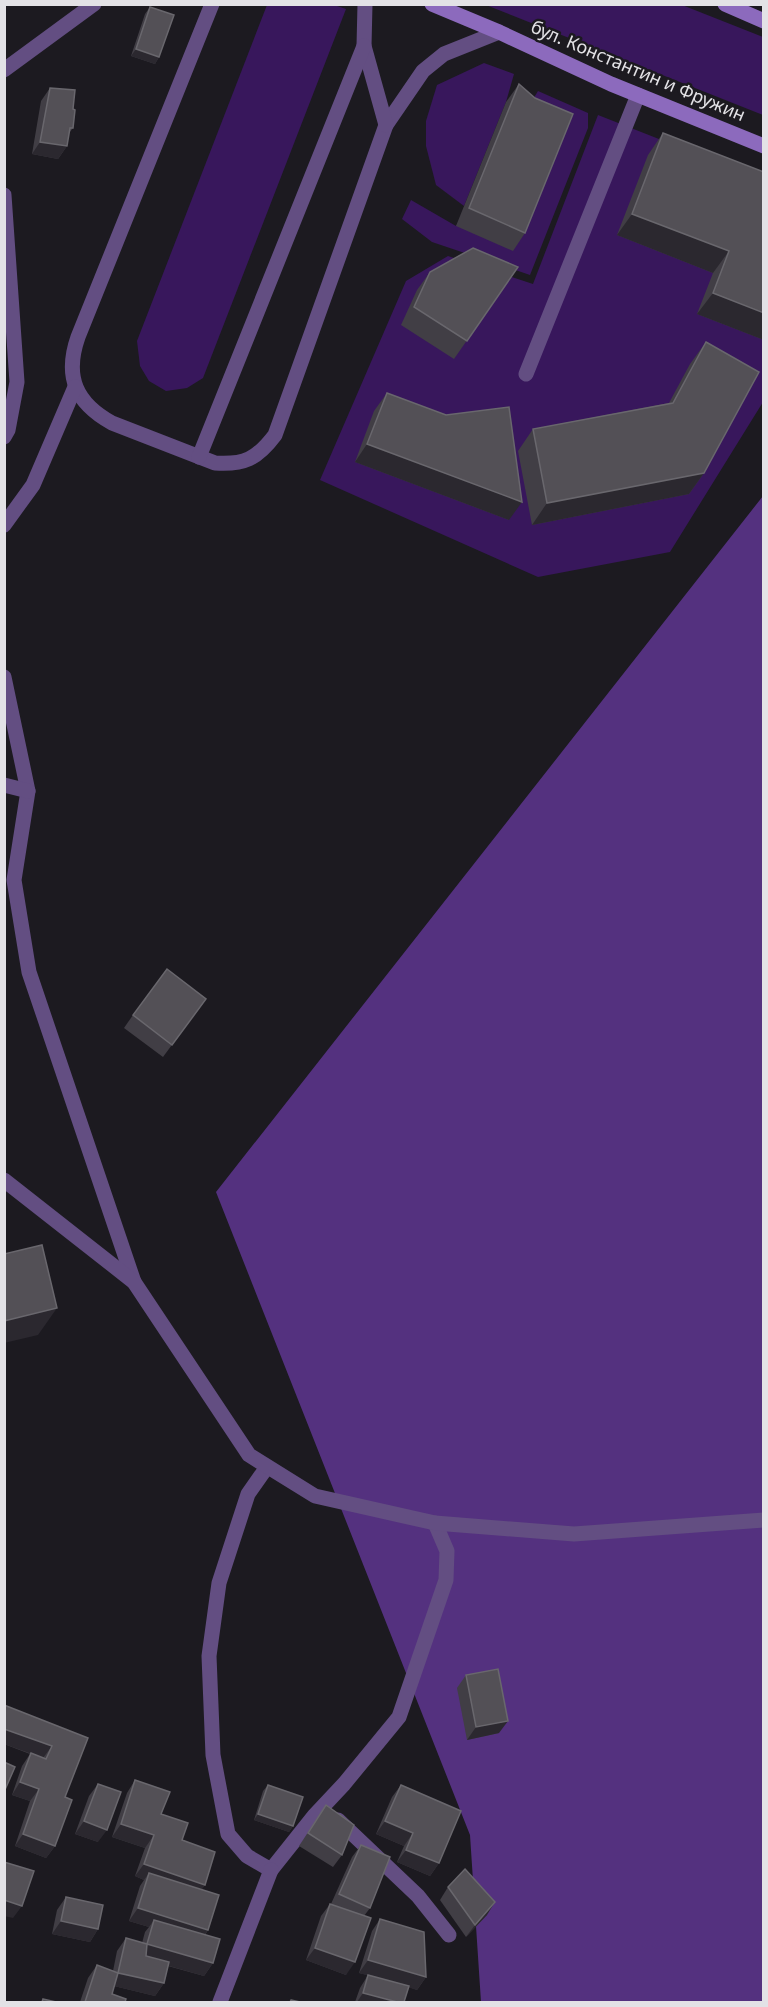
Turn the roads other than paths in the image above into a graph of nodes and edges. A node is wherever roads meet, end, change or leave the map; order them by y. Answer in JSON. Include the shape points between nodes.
{"nodes":[{"id":1,"x":94,"y":4,"type":"edge"},
{"id":2,"x":212,"y":4,"type":"edge"},
{"id":3,"x":364,"y":4,"type":"edge"},
{"id":4,"x":432,"y":4,"type":"edge"},
{"id":5,"x":725,"y":4,"type":"edge"},
{"id":6,"x":764,"y":21,"type":"edge"},
{"id":7,"x":499,"y":32,"type":"junction"},
{"id":8,"x":364,"y":46,"type":"junction"},
{"id":9,"x":4,"y":70,"type":"edge"},
{"id":10,"x":638,"y":95,"type":"junction"},
{"id":11,"x":386,"y":125,"type":"junction"},
{"id":12,"x":764,"y":146,"type":"edge"},
{"id":13,"x":4,"y":195,"type":"edge"},
{"id":14,"x":526,"y":374,"type":"dead end"},
{"id":15,"x":75,"y":387,"type":"junction"},
{"id":16,"x":4,"y":437,"type":"edge"},
{"id":17,"x":199,"y":457,"type":"junction"},
{"id":18,"x":4,"y":525,"type":"edge"},
{"id":19,"x":4,"y":677,"type":"edge"},
{"id":20,"x":4,"y":785,"type":"edge"},
{"id":21,"x":28,"y":791,"type":"junction"},
{"id":22,"x":4,"y":1180,"type":"edge"},
{"id":23,"x":134,"y":1282,"type":"junction"},
{"id":24,"x":267,"y":1467,"type":"junction"},
{"id":25,"x":764,"y":1520,"type":"edge"},
{"id":26,"x":435,"y":1523,"type":"junction"},
{"id":27,"x":323,"y":1805,"type":"junction"},
{"id":28,"x":270,"y":1870,"type":"junction"},
{"id":29,"x":449,"y":1935,"type":"dead end"},
{"id":30,"x":220,"y":2002,"type":"edge"}],
"edges":[{"from":1,"to":9,"type":"street"},
{"from":2,"to":15,"type":"street","via":[[73,353]]},
{"from":3,"to":8,"type":"street"},
{"from":4,"to":7,"type":"street","name":"бул. Константин и Фружин"},
{"from":5,"to":6,"type":"street"},
{"from":7,"to":10,"type":"street","name":"бул. Константин и Фружин"},
{"from":7,"to":11,"type":"street","via":[[444,54],[423,72]]},
{"from":8,"to":11,"type":"street"},
{"from":8,"to":17,"type":"street"},
{"from":10,"to":12,"type":"street","name":"бул. Константин и Фружин"},
{"from":10,"to":14,"type":"street"},
{"from":11,"to":17,"type":"street","via":[[275,435],[264,450],[249,460],[215,463]]},
{"from":13,"to":16,"type":"street","via":[[17,382]]},
{"from":15,"to":17,"type":"street","via":[[97,415]]},
{"from":15,"to":18,"type":"street","via":[[33,485]]},
{"from":19,"to":21,"type":"street"},
{"from":20,"to":21,"type":"street"},
{"from":21,"to":23,"type":"street","via":[[14,880],[29,972]]},
{"from":22,"to":23,"type":"street"},
{"from":23,"to":24,"type":"street","via":[[249,1455]]},
{"from":24,"to":26,"type":"street","via":[[315,1496]]},
{"from":24,"to":28,"type":"street","via":[[248,1494],[219,1583],[209,1656],[213,1755],[228,1834],[247,1856]]},
{"from":25,"to":26,"type":"street","via":[[574,1534]]},
{"from":26,"to":27,"type":"street","via":[[447,1551],[446,1580],[399,1717]]},
{"from":27,"to":28,"type":"street"},
{"from":27,"to":29,"type":"street","via":[[418,1896]]},
{"from":28,"to":30,"type":"street"}]}
